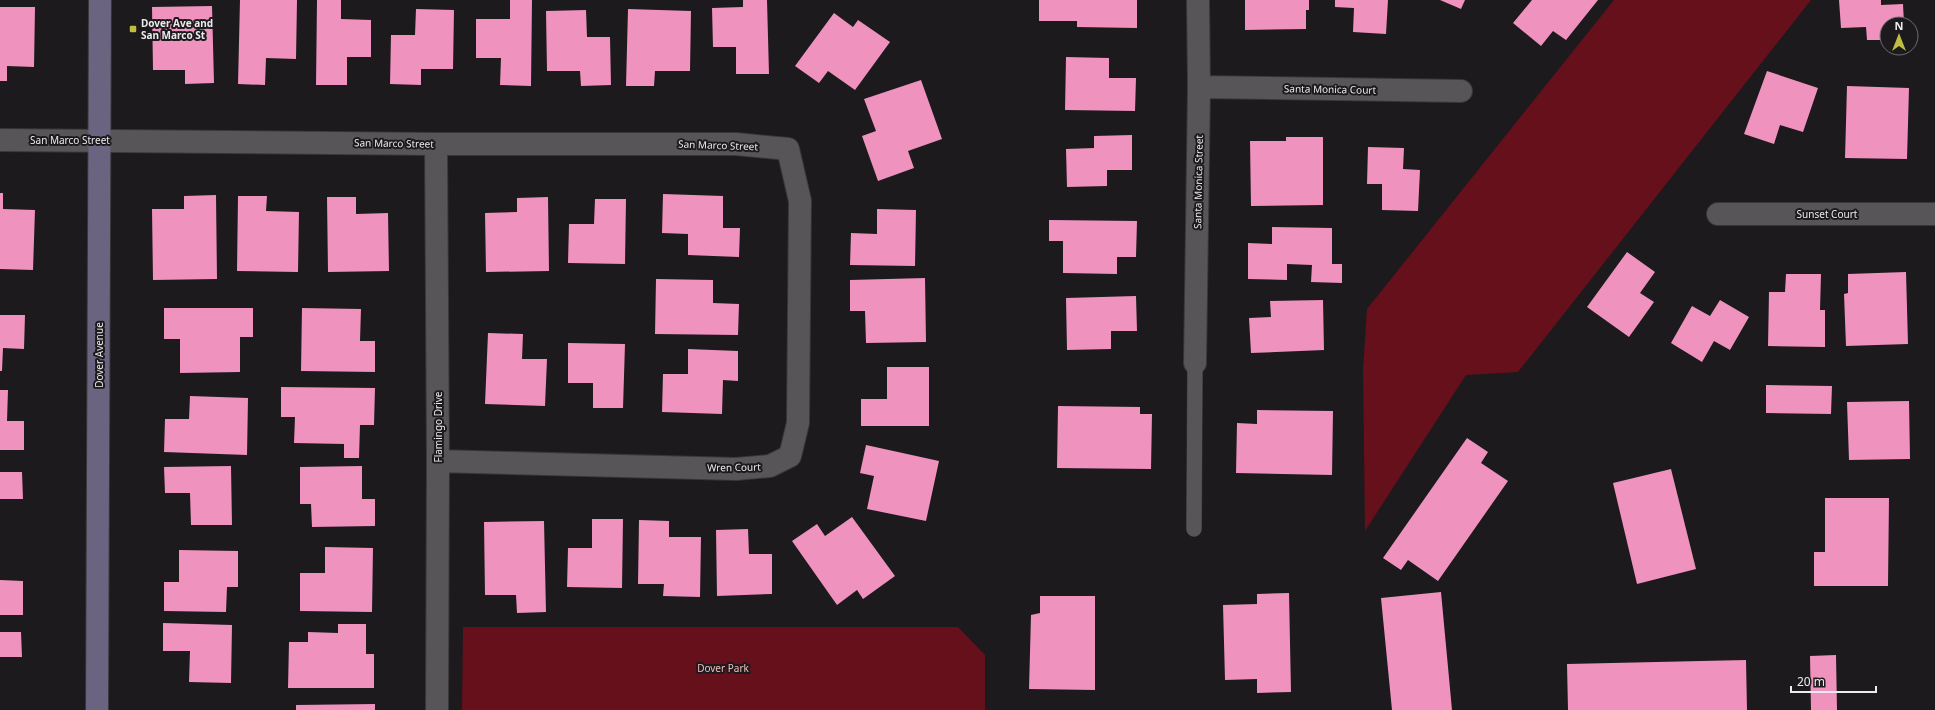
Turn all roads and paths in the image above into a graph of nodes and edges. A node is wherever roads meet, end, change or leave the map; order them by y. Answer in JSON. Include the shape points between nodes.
{"nodes":[{"id":1,"x":100,"y":0,"type":"edge"},
{"id":2,"x":1198,"y":0,"type":"edge"},
{"id":3,"x":1199,"y":87,"type":"junction"},
{"id":4,"x":1462,"y":91,"type":"dead end"},
{"id":5,"x":0,"y":140,"type":"edge"},
{"id":6,"x":100,"y":140,"type":"junction"},
{"id":7,"x":436,"y":144,"type":"junction"},
{"id":8,"x":788,"y":149,"type":"joint"},
{"id":9,"x":1718,"y":214,"type":"dead end"},
{"id":10,"x":1935,"y":214,"type":"edge"},
{"id":11,"x":1195,"y":364,"type":"joint"},
{"id":12,"x":438,"y":461,"type":"junction"},
{"id":13,"x":1194,"y":529,"type":"dead end"},
{"id":14,"x":97,"y":710,"type":"edge"},
{"id":15,"x":436,"y":710,"type":"edge"}],
"edges":[{"from":1,"to":6,"type":"main road","name":"Dover Avenue"},
{"from":2,"to":3,"type":"street","name":"Santa Monica Street"},
{"from":3,"to":4,"type":"street","name":"Santa Monica Court"},
{"from":3,"to":11,"type":"street","name":"Santa Monica Street"},
{"from":5,"to":6,"type":"street","name":"San Marco Street"},
{"from":6,"to":7,"type":"street","name":"San Marco Street"},
{"from":6,"to":14,"type":"main road","name":"Dover Avenue"},
{"from":7,"to":8,"type":"street","name":"San Marco Street","via":[[736,144]]},
{"from":7,"to":12,"type":"street","name":"Flamingo Drive"},
{"from":8,"to":12,"type":"street","name":"Wren Court","via":[[800,200],[798,423],[790,456],[770,466],[736,469]]},
{"from":9,"to":10,"type":"street","name":"Sunset Court"},
{"from":11,"to":13,"type":"lane"},
{"from":12,"to":15,"type":"street","name":"Flamingo Drive"}]}
